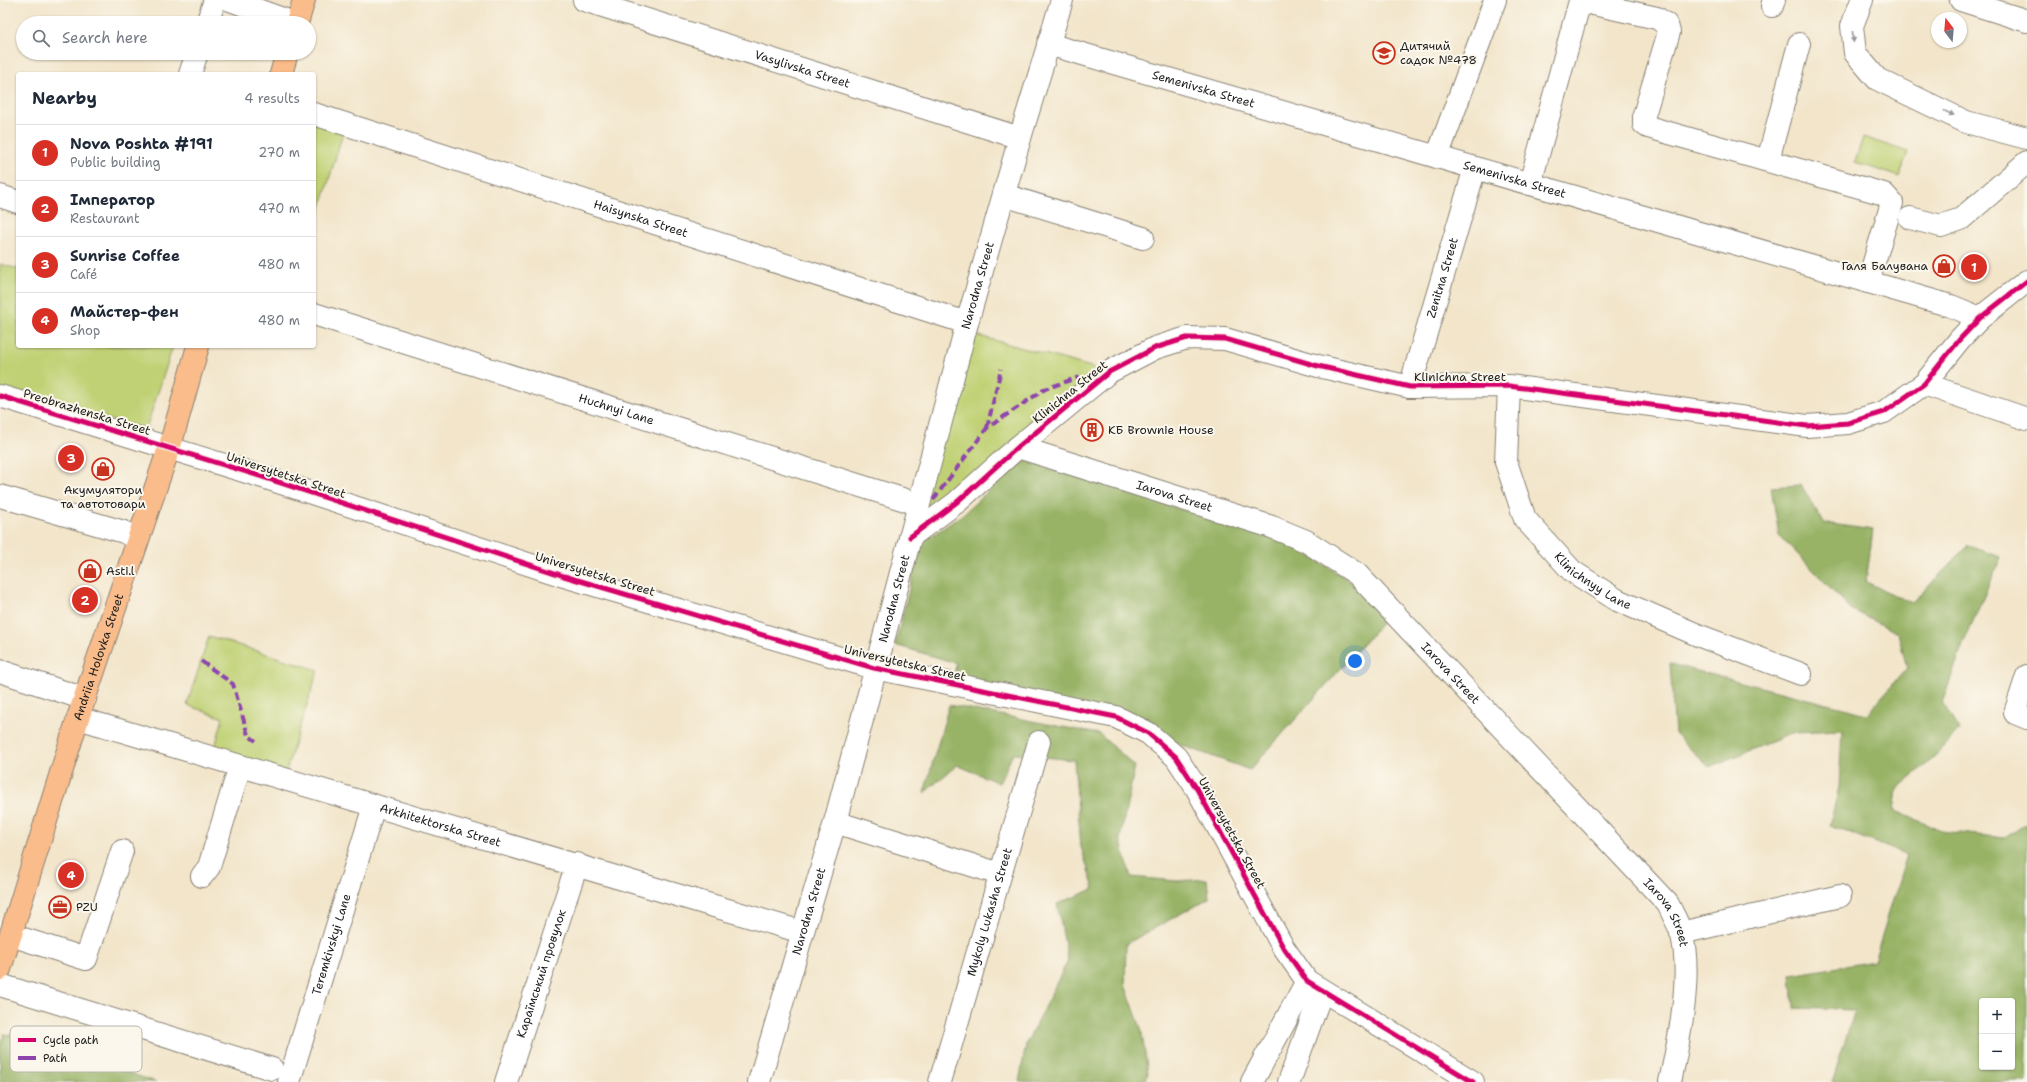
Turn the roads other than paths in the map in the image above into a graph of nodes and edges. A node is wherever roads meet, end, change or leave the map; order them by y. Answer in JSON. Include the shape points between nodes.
{"nodes":[{"id":1,"x":215,"y":0,"type":"edge"},
{"id":2,"x":230,"y":0,"type":"edge"},
{"id":3,"x":304,"y":0,"type":"edge"},
{"id":4,"x":584,"y":0,"type":"edge"},
{"id":5,"x":1062,"y":0,"type":"edge"},
{"id":6,"x":1495,"y":0,"type":"edge"},
{"id":7,"x":1862,"y":0,"type":"edge"},
{"id":8,"x":1961,"y":0,"type":"edge"},
{"id":9,"x":209,"y":16,"type":"edge"},
{"id":10,"x":275,"y":16,"type":"edge"},
{"id":11,"x":299,"y":16,"type":"edge"},
{"id":12,"x":2027,"y":21,"type":"edge"},
{"id":13,"x":1048,"y":44,"type":"junction"},
{"id":14,"x":1799,"y":44,"type":"dead end"},
{"id":15,"x":195,"y":60,"type":"edge"},
{"id":16,"x":286,"y":60,"type":"edge"},
{"id":17,"x":191,"y":72,"type":"edge"},
{"id":18,"x":282,"y":72,"type":"edge"},
{"id":19,"x":316,"y":115,"type":"edge"},
{"id":20,"x":1020,"y":138,"type":"junction"},
{"id":21,"x":2027,"y":138,"type":"edge"},
{"id":22,"x":1437,"y":157,"type":"junction"},
{"id":23,"x":1768,"y":160,"type":"junction"},
{"id":24,"x":2027,"y":162,"type":"edge"},
{"id":25,"x":1475,"y":168,"type":"junction"},
{"id":26,"x":1530,"y":184,"type":"junction"},
{"id":27,"x":1004,"y":195,"type":"junction"},
{"id":28,"x":0,"y":196,"type":"edge"},
{"id":29,"x":16,"y":201,"type":"edge"},
{"id":30,"x":1910,"y":218,"type":"dead end"},
{"id":31,"x":1143,"y":238,"type":"dead end"},
{"id":32,"x":2027,"y":281,"type":"edge"},
{"id":33,"x":1868,"y":282,"type":"junction"},
{"id":34,"x":316,"y":315,"type":"edge"},
{"id":35,"x":1980,"y":318,"type":"junction"},
{"id":36,"x":967,"y":324,"type":"junction"},
{"id":37,"x":197,"y":348,"type":"edge"},
{"id":38,"x":1924,"y":384,"type":"junction"},
{"id":39,"x":1509,"y":386,"type":"junction"},
{"id":40,"x":1410,"y":387,"type":"junction"},
{"id":41,"x":0,"y":396,"type":"edge"},
{"id":42,"x":2027,"y":419,"type":"edge"},
{"id":43,"x":1018,"y":447,"type":"junction"},
{"id":44,"x":169,"y":448,"type":"junction"},
{"id":45,"x":0,"y":496,"type":"edge"},
{"id":46,"x":918,"y":504,"type":"junction"},
{"id":47,"x":910,"y":537,"type":"junction"},
{"id":48,"x":137,"y":539,"type":"junction"},
{"id":49,"x":874,"y":668,"type":"junction"},
{"id":50,"x":0,"y":671,"type":"edge"},
{"id":51,"x":1801,"y":674,"type":"dead end"},
{"id":52,"x":2027,"y":676,"type":"edge"},
{"id":53,"x":81,"y":708,"type":"junction"},
{"id":54,"x":2021,"y":716,"type":"edge"},
{"id":55,"x":1040,"y":742,"type":"dead end"},
{"id":56,"x":240,"y":766,"type":"junction"},
{"id":57,"x":374,"y":806,"type":"junction"},
{"id":58,"x":835,"y":822,"type":"junction"},
{"id":59,"x":122,"y":851,"type":"dead end"},
{"id":60,"x":577,"y":864,"type":"junction"},
{"id":61,"x":1000,"y":874,"type":"junction"},
{"id":62,"x":202,"y":876,"type":"dead end"},
{"id":63,"x":1840,"y":896,"type":"dead end"},
{"id":64,"x":802,"y":932,"type":"junction"},
{"id":65,"x":1681,"y":933,"type":"junction"},
{"id":66,"x":11,"y":934,"type":"junction"},
{"id":67,"x":0,"y":969,"type":"edge"},
{"id":68,"x":0,"y":985,"type":"edge"},
{"id":69,"x":1314,"y":986,"type":"junction"},
{"id":70,"x":127,"y":1026,"type":"edge"},
{"id":71,"x":142,"y":1031,"type":"edge"},
{"id":72,"x":281,"y":1076,"type":"edge"},
{"id":73,"x":506,"y":1082,"type":"edge"},
{"id":74,"x":758,"y":1082,"type":"edge"},
{"id":75,"x":940,"y":1082,"type":"edge"},
{"id":76,"x":1252,"y":1082,"type":"edge"},
{"id":77,"x":1289,"y":1082,"type":"edge"},
{"id":78,"x":1473,"y":1082,"type":"edge"},
{"id":79,"x":1670,"y":1082,"type":"edge"}],
"edges":[{"from":1,"to":9,"type":"street"},
{"from":2,"to":10,"type":"street"},
{"from":3,"to":11,"type":"main road"},
{"from":4,"to":20,"type":"street","name":"Vasylivska Street"},
{"from":5,"to":13,"type":"street","name":"Narodna Street"},
{"from":6,"to":22,"type":"street"},
{"from":7,"to":21,"type":"street","one_way":true,"via":[[1852,26],[1855,53],[1877,79],[1966,122]]},
{"from":8,"to":12,"type":"street"},
{"from":13,"to":20,"type":"street","name":"Narodna Street"},
{"from":13,"to":22,"type":"street","name":"Semenivska Street"},
{"from":14,"to":23,"type":"street"},
{"from":15,"to":17,"type":"street"},
{"from":16,"to":18,"type":"main road"},
{"from":19,"to":36,"type":"street","name":"Haisynska Street"},
{"from":20,"to":27,"type":"street","name":"Narodna Street"},
{"from":22,"to":25,"type":"street","name":"Semenivska Street"},
{"from":23,"to":26,"type":"street","via":[[1648,127],[1643,119],[1669,32],[1667,25],[1658,18],[1580,1]]},
{"from":23,"to":33,"type":"street","via":[[1884,194],[1892,204]]},
{"from":24,"to":30,"type":"street","via":[[1962,219],[1942,226]]},
{"from":25,"to":26,"type":"street","name":"Semenivska Street"},
{"from":25,"to":40,"type":"street","name":"Zenitna Street"},
{"from":26,"to":33,"type":"street","name":"Semenivska Street"},
{"from":27,"to":31,"type":"street"},
{"from":27,"to":36,"type":"street","name":"Narodna Street"},
{"from":28,"to":29,"type":"street"},
{"from":32,"to":35,"type":"street","name":"Klinichna Street"},
{"from":33,"to":35,"type":"street","name":"Semenivska Street","via":[[1951,306]]},
{"from":34,"to":46,"type":"street","name":"Huchnyi Lane"},
{"from":35,"to":38,"type":"street","name":"Klinichna Street"},
{"from":36,"to":46,"type":"street","name":"Narodna Street"},
{"from":37,"to":44,"type":"main road","name":"Andriia Holovka Street"},
{"from":38,"to":39,"type":"street","name":"Klinichna Street","via":[[1884,412],[1848,423],[1807,426]]},
{"from":38,"to":42,"type":"street"},
{"from":39,"to":40,"type":"street","name":"Klinichna Street"},
{"from":39,"to":51,"type":"street","name":"Klinichnyy Lane","via":[[1506,462],[1525,519],[1572,570],[1617,600],[1700,636]]},
{"from":40,"to":43,"type":"street","name":"Klinichna Street","via":[[1318,366],[1225,339],[1187,338],[1155,348],[1109,372]]},
{"from":41,"to":44,"type":"street","name":"Preobrazhenska Street"},
{"from":43,"to":47,"type":"street","name":"Klinichna Street","via":[[957,502]]},
{"from":43,"to":65,"type":"street","name":"Iarova Street","via":[[1272,527],[1306,541],[1357,574],[1668,904]]},
{"from":44,"to":48,"type":"main road","name":"Andriia Holovka Street"},
{"from":44,"to":49,"type":"street","name":"Universytetska Street","via":[[564,576]]},
{"from":45,"to":48,"type":"street","via":[[124,532]]},
{"from":46,"to":47,"type":"street","name":"Narodna Street"},
{"from":47,"to":49,"type":"street","name":"Narodna Street"},
{"from":48,"to":53,"type":"main road","name":"Andriia Holovka Street"},
{"from":49,"to":58,"type":"street","name":"Narodna Street"},
{"from":49,"to":69,"type":"street","name":"Universytetska Street","via":[[1116,717],[1148,733],[1176,757],[1197,788],[1283,947]]},
{"from":50,"to":53,"type":"street","name":"Arkhitektorska Street"},
{"from":52,"to":54,"type":"street"},
{"from":53,"to":56,"type":"street","name":"Arkhitektorska Street"},
{"from":53,"to":66,"type":"main road","name":"Andriia Holovka Street"},
{"from":55,"to":61,"type":"street","name":"Mykoly Lukasha Street"},
{"from":56,"to":57,"type":"street","name":"Arkhitektorska Street"},
{"from":56,"to":62,"type":"street","via":[[209,867]]},
{"from":57,"to":60,"type":"street","name":"Arkhitektorska Street"},
{"from":57,"to":72,"type":"street","name":"Teremkivskyi Lane"},
{"from":58,"to":61,"type":"street"},
{"from":58,"to":64,"type":"street","name":"Narodna Street"},
{"from":59,"to":66,"type":"street","via":[[86,959]]},
{"from":60,"to":64,"type":"street","name":"Arkhitektorska Street"},
{"from":60,"to":73,"type":"street","name":"Караїмський провулок"},
{"from":61,"to":75,"type":"street","name":"Mykoly Lukasha Street"},
{"from":63,"to":65,"type":"street"},
{"from":64,"to":74,"type":"street","name":"Narodna Street"},
{"from":65,"to":79,"type":"street","name":"Iarova Street","via":[[1686,970],[1679,1040]]},
{"from":66,"to":67,"type":"main road","name":"Andriia Holovka Street"},
{"from":68,"to":70,"type":"street"},
{"from":69,"to":76,"type":"street"},
{"from":69,"to":77,"type":"street"},
{"from":69,"to":78,"type":"street","name":"Universytetska Street"},
{"from":71,"to":72,"type":"street"}]}
